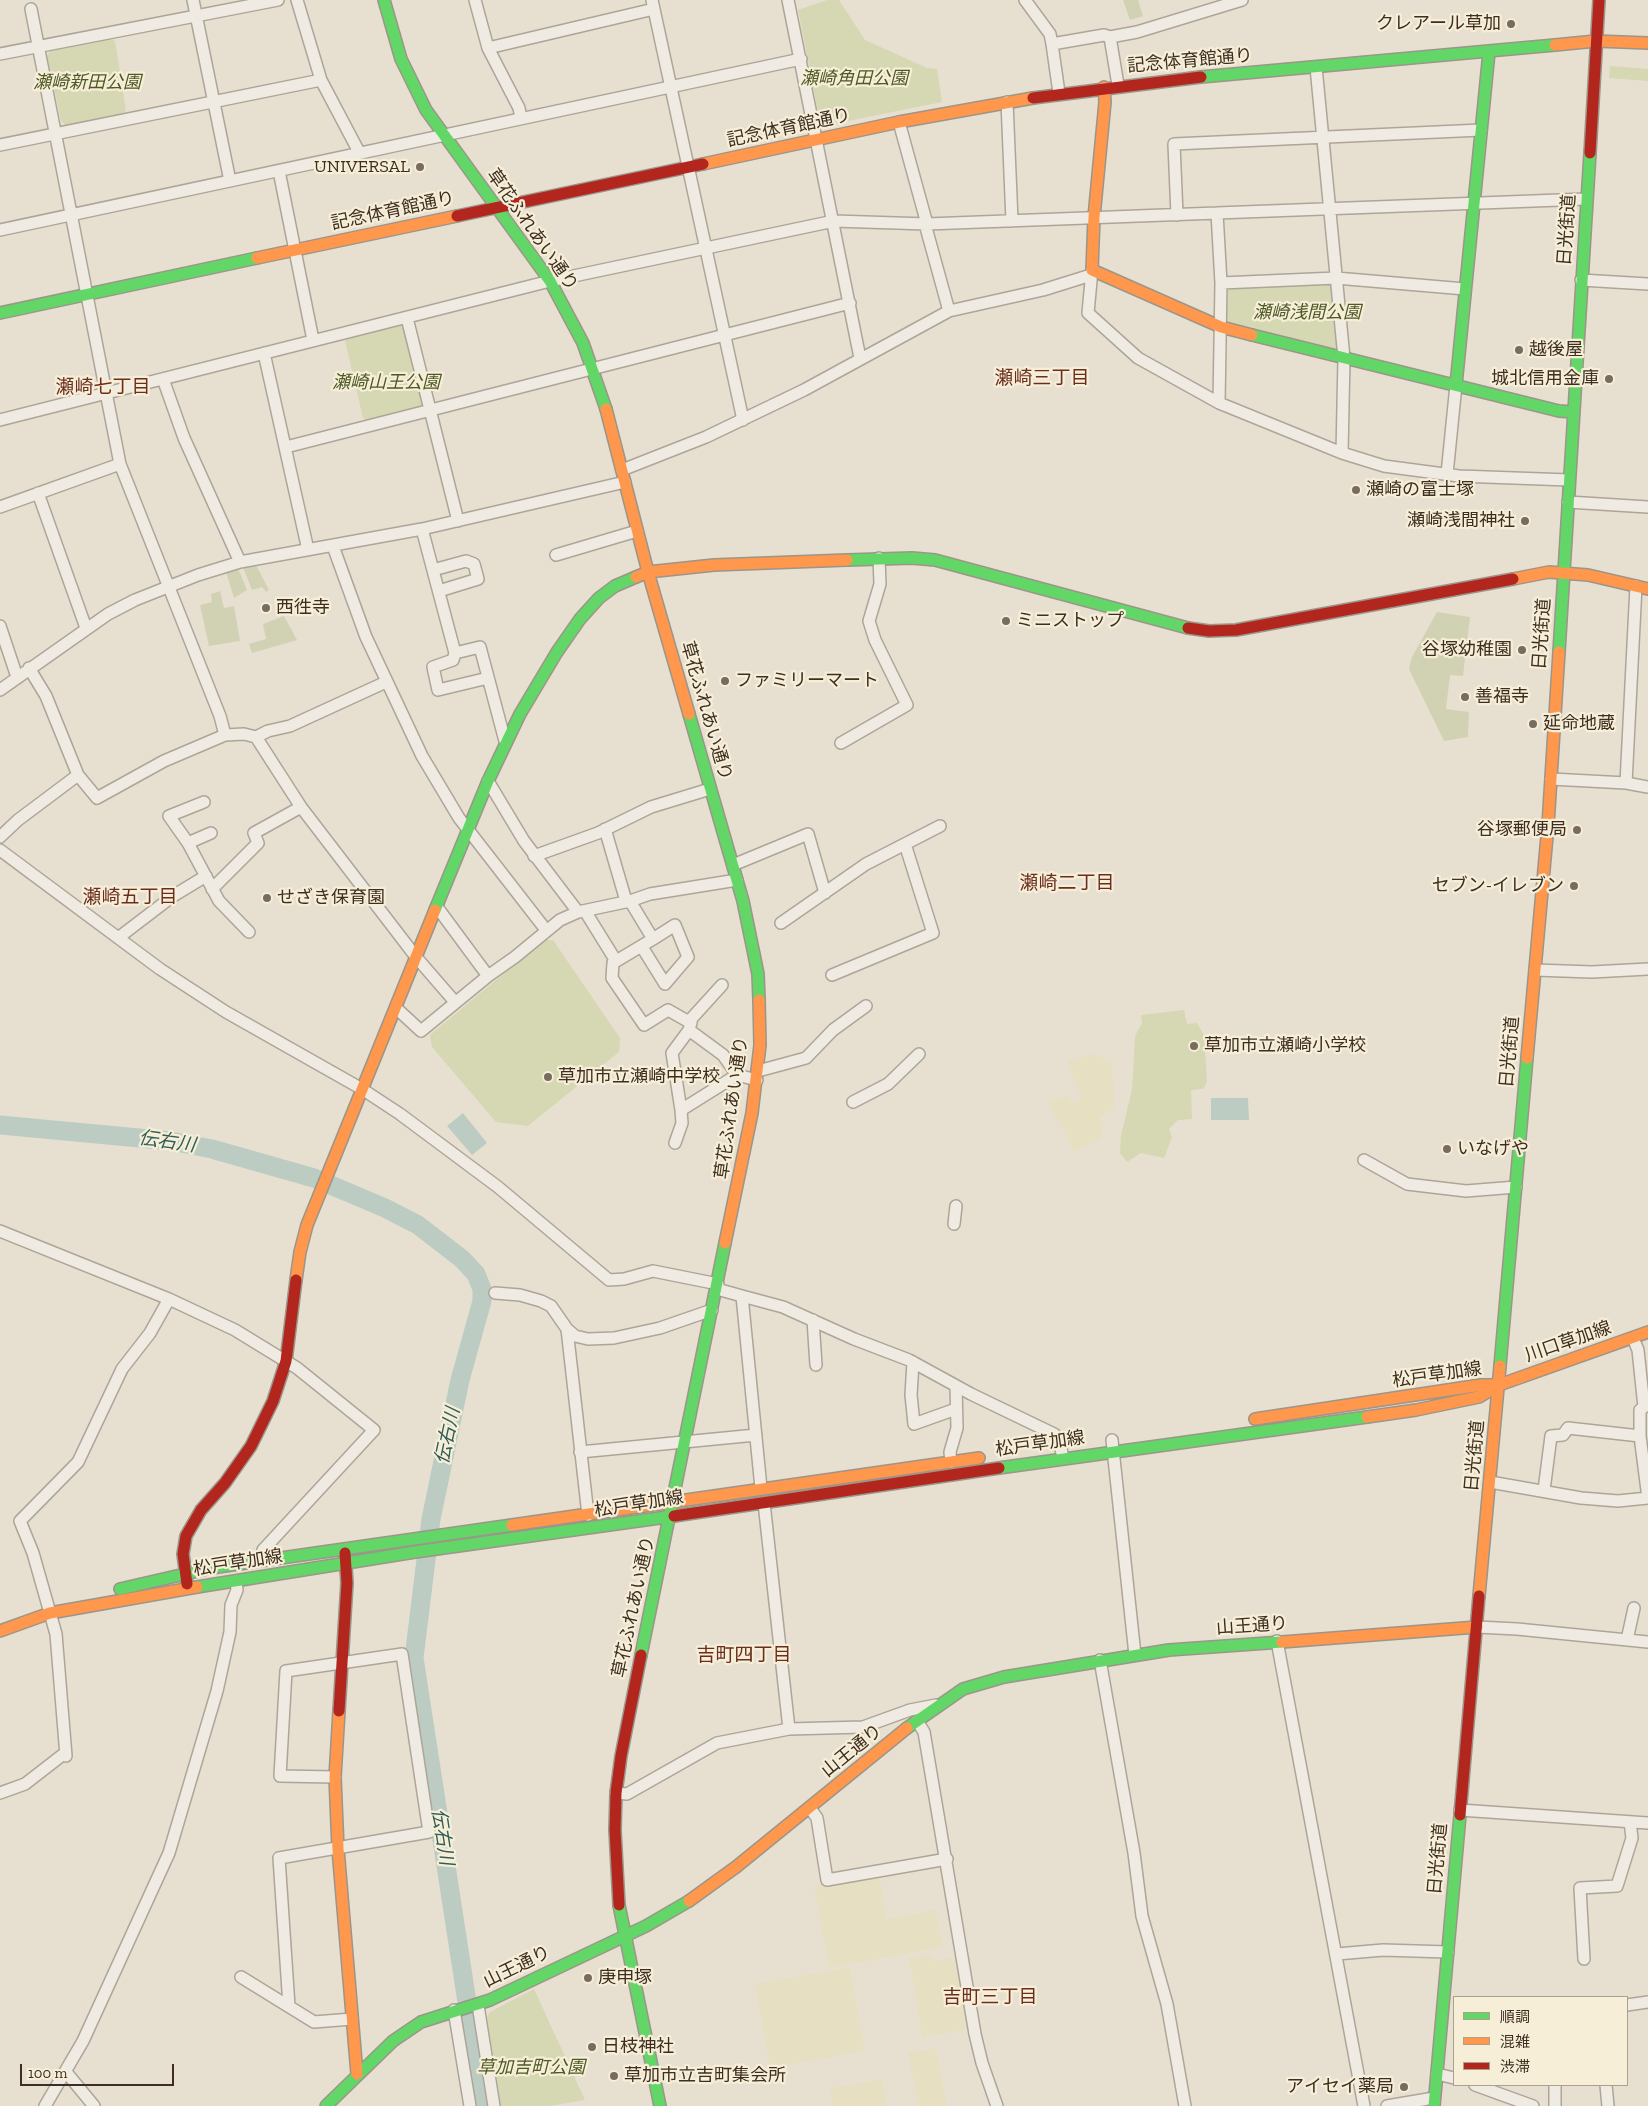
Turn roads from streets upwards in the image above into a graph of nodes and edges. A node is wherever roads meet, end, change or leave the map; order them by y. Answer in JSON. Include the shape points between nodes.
{"nodes":[{"id":1,"x":193,"y":0,"type":"edge"},
{"id":2,"x":278,"y":0,"type":"edge"},
{"id":3,"x":297,"y":0,"type":"edge"},
{"id":4,"x":384,"y":0,"type":"edge"},
{"id":5,"x":475,"y":0,"type":"edge"},
{"id":6,"x":788,"y":0,"type":"edge"},
{"id":7,"x":1025,"y":0,"type":"edge"},
{"id":8,"x":1242,"y":0,"type":"edge"},
{"id":9,"x":1598,"y":0,"type":"edge"},
{"id":10,"x":653,"y":5,"type":"edge"},
{"id":11,"x":31,"y":10,"type":"dead end"},
{"id":12,"x":196,"y":16,"type":"junction"},
{"id":13,"x":1110,"y":37,"type":"junction"},
{"id":14,"x":1596,"y":42,"type":"junction"},
{"id":15,"x":1648,"y":43,"type":"edge"},
{"id":16,"x":1052,"y":44,"type":"junction"},
{"id":17,"x":39,"y":48,"type":"junction"},
{"id":18,"x":488,"y":48,"type":"junction"},
{"id":19,"x":1489,"y":52,"type":"junction"},
{"id":20,"x":0,"y":54,"type":"edge"},
{"id":21,"x":802,"y":59,"type":"junction"},
{"id":22,"x":1316,"y":67,"type":"junction"},
{"id":23,"x":321,"y":80,"type":"junction"},
{"id":24,"x":1118,"y":85,"type":"junction"},
{"id":25,"x":670,"y":87,"type":"junction"},
{"id":26,"x":1104,"y":87,"type":"junction"},
{"id":27,"x":1059,"y":93,"type":"junction"},
{"id":28,"x":1007,"y":102,"type":"junction"},
{"id":29,"x":212,"y":103,"type":"junction"},
{"id":30,"x":521,"y":118,"type":"junction"},
{"id":31,"x":899,"y":122,"type":"junction"},
{"id":32,"x":1481,"y":130,"type":"junction"},
{"id":33,"x":55,"y":134,"type":"junction"},
{"id":34,"x":443,"y":135,"type":"junction"},
{"id":35,"x":1323,"y":137,"type":"junction"},
{"id":36,"x":817,"y":140,"type":"junction"},
{"id":37,"x":0,"y":145,"type":"edge"},
{"id":38,"x":359,"y":152,"type":"junction"},
{"id":39,"x":688,"y":167,"type":"junction"},
{"id":40,"x":279,"y":171,"type":"junction"},
{"id":41,"x":230,"y":181,"type":"junction"},
{"id":42,"x":1586,"y":199,"type":"junction"},
{"id":43,"x":1473,"y":204,"type":"junction"},
{"id":44,"x":496,"y":207,"type":"junction"},
{"id":45,"x":1329,"y":208,"type":"junction"},
{"id":46,"x":1217,"y":213,"type":"junction"},
{"id":47,"x":71,"y":215,"type":"junction"},
{"id":48,"x":1177,"y":215,"type":"junction"},
{"id":49,"x":1094,"y":218,"type":"junction"},
{"id":50,"x":834,"y":221,"type":"junction"},
{"id":51,"x":1012,"y":221,"type":"junction"},
{"id":52,"x":926,"y":224,"type":"junction"},
{"id":53,"x":0,"y":230,"type":"edge"},
{"id":54,"x":706,"y":248,"type":"junction"},
{"id":55,"x":294,"y":250,"type":"junction"},
{"id":56,"x":1091,"y":272,"type":"junction"},
{"id":57,"x":1336,"y":278,"type":"junction"},
{"id":58,"x":1581,"y":280,"type":"junction"},
{"id":59,"x":550,"y":282,"type":"junction"},
{"id":60,"x":1221,"y":283,"type":"junction"},
{"id":61,"x":1648,"y":284,"type":"edge"},
{"id":62,"x":1465,"y":289,"type":"junction"},
{"id":63,"x":87,"y":294,"type":"junction"},
{"id":64,"x":850,"y":304,"type":"junction"},
{"id":65,"x":949,"y":311,"type":"junction"},
{"id":66,"x":0,"y":313,"type":"edge"},
{"id":67,"x":406,"y":318,"type":"junction"},
{"id":68,"x":1221,"y":327,"type":"junction"},
{"id":69,"x":725,"y":335,"type":"junction"},
{"id":70,"x":313,"y":340,"type":"junction"},
{"id":71,"x":264,"y":353,"type":"junction"},
{"id":72,"x":860,"y":358,"type":"junction"},
{"id":73,"x":1344,"y":358,"type":"junction"},
{"id":74,"x":593,"y":369,"type":"junction"},
{"id":75,"x":162,"y":379,"type":"junction"},
{"id":76,"x":1456,"y":385,"type":"junction"},
{"id":77,"x":106,"y":393,"type":"junction"},
{"id":78,"x":1219,"y":403,"type":"junction"},
{"id":79,"x":431,"y":411,"type":"junction"},
{"id":80,"x":1573,"y":412,"type":"junction"},
{"id":81,"x":0,"y":420,"type":"edge"},
{"id":82,"x":743,"y":420,"type":"junction"},
{"id":83,"x":286,"y":447,"type":"junction"},
{"id":84,"x":1342,"y":453,"type":"junction"},
{"id":85,"x":120,"y":464,"type":"junction"},
{"id":86,"x":622,"y":470,"type":"junction"},
{"id":87,"x":1447,"y":474,"type":"junction"},
{"id":88,"x":1569,"y":480,"type":"junction"},
{"id":89,"x":625,"y":482,"type":"junction"},
{"id":90,"x":38,"y":493,"type":"junction"},
{"id":91,"x":1568,"y":502,"type":"junction"},
{"id":92,"x":0,"y":507,"type":"edge"},
{"id":93,"x":1648,"y":507,"type":"edge"},
{"id":94,"x":458,"y":521,"type":"junction"},
{"id":95,"x":422,"y":530,"type":"junction"},
{"id":96,"x":638,"y":531,"type":"junction"},
{"id":97,"x":333,"y":546,"type":"junction"},
{"id":98,"x":308,"y":550,"type":"junction"},
{"id":99,"x":556,"y":555,"type":"dead end"},
{"id":100,"x":880,"y":558,"type":"junction"},
{"id":101,"x":240,"y":562,"type":"junction"},
{"id":102,"x":433,"y":570,"type":"junction"},
{"id":103,"x":648,"y":572,"type":"junction"},
{"id":104,"x":1564,"y":572,"type":"junction"},
{"id":105,"x":1636,"y":586,"type":"junction"},
{"id":106,"x":167,"y":587,"type":"junction"},
{"id":107,"x":1648,"y":589,"type":"edge"},
{"id":108,"x":439,"y":591,"type":"junction"},
{"id":109,"x":0,"y":626,"type":"edge"},
{"id":110,"x":86,"y":628,"type":"junction"},
{"id":111,"x":456,"y":653,"type":"junction"},
{"id":112,"x":29,"y":668,"type":"junction"},
{"id":113,"x":17,"y":677,"type":"junction"},
{"id":114,"x":488,"y":678,"type":"junction"},
{"id":115,"x":386,"y":682,"type":"junction"},
{"id":116,"x":0,"y":690,"type":"edge"},
{"id":117,"x":225,"y":735,"type":"junction"},
{"id":118,"x":256,"y":738,"type":"junction"},
{"id":119,"x":505,"y":741,"type":"junction"},
{"id":120,"x":841,"y":743,"type":"dead end"},
{"id":121,"x":78,"y":775,"type":"junction"},
{"id":122,"x":1551,"y":779,"type":"junction"},
{"id":123,"x":488,"y":781,"type":"junction"},
{"id":124,"x":1626,"y":783,"type":"junction"},
{"id":125,"x":1648,"y":787,"type":"edge"},
{"id":126,"x":710,"y":788,"type":"junction"},
{"id":127,"x":204,"y":802,"type":"dead end"},
{"id":128,"x":302,"y":807,"type":"junction"},
{"id":129,"x":940,"y":826,"type":"dead end"},
{"id":130,"x":468,"y":829,"type":"junction"},
{"id":131,"x":605,"y":829,"type":"junction"},
{"id":132,"x":211,"y":833,"type":"dead end"},
{"id":133,"x":0,"y":837,"type":"edge"},
{"id":134,"x":188,"y":843,"type":"junction"},
{"id":135,"x":905,"y":844,"type":"junction"},
{"id":136,"x":0,"y":850,"type":"edge"},
{"id":137,"x":534,"y":856,"type":"junction"},
{"id":138,"x":733,"y":865,"type":"junction"},
{"id":139,"x":206,"y":876,"type":"junction"},
{"id":140,"x":737,"y":880,"type":"junction"},
{"id":141,"x":212,"y":889,"type":"junction"},
{"id":142,"x":825,"y":893,"type":"junction"},
{"id":143,"x":628,"y":901,"type":"junction"},
{"id":144,"x":438,"y":907,"type":"junction"},
{"id":145,"x":581,"y":912,"type":"junction"},
{"id":146,"x":781,"y":923,"type":"dead end"},
{"id":147,"x":546,"y":930,"type":"junction"},
{"id":148,"x":249,"y":932,"type":"dead end"},
{"id":149,"x":118,"y":938,"type":"junction"},
{"id":150,"x":653,"y":939,"type":"junction"},
{"id":151,"x":642,"y":947,"type":"junction"},
{"id":152,"x":416,"y":957,"type":"junction"},
{"id":153,"x":616,"y":961,"type":"junction"},
{"id":154,"x":1648,"y":969,"type":"edge"},
{"id":155,"x":1535,"y":970,"type":"junction"},
{"id":156,"x":832,"y":975,"type":"dead end"},
{"id":157,"x":488,"y":976,"type":"junction"},
{"id":158,"x":722,"y":985,"type":"dead end"},
{"id":159,"x":455,"y":1002,"type":"junction"},
{"id":160,"x":866,"y":1006,"type":"dead end"},
{"id":161,"x":396,"y":1008,"type":"junction"},
{"id":162,"x":690,"y":1026,"type":"junction"},
{"id":163,"x":919,"y":1054,"type":"dead end"},
{"id":164,"x":737,"y":1075,"type":"junction"},
{"id":165,"x":758,"y":1075,"type":"junction"},
{"id":166,"x":362,"y":1089,"type":"junction"},
{"id":167,"x":853,"y":1102,"type":"dead end"},
{"id":168,"x":681,"y":1110,"type":"junction"},
{"id":169,"x":675,"y":1143,"type":"dead end"},
{"id":170,"x":1364,"y":1160,"type":"dead end"},
{"id":171,"x":1516,"y":1187,"type":"junction"},
{"id":172,"x":956,"y":1206,"type":"dead end"},
{"id":173,"x":954,"y":1224,"type":"dead end"},
{"id":174,"x":0,"y":1231,"type":"edge"},
{"id":175,"x":718,"y":1286,"type":"junction"},
{"id":176,"x":495,"y":1293,"type":"dead end"},
{"id":177,"x":742,"y":1296,"type":"junction"},
{"id":178,"x":169,"y":1299,"type":"junction"},
{"id":179,"x":712,"y":1310,"type":"junction"},
{"id":180,"x":812,"y":1320,"type":"junction"},
{"id":181,"x":567,"y":1330,"type":"junction"},
{"id":182,"x":1648,"y":1332,"type":"edge"},
{"id":183,"x":1633,"y":1338,"type":"junction"},
{"id":184,"x":286,"y":1361,"type":"junction"},
{"id":185,"x":912,"y":1362,"type":"junction"},
{"id":186,"x":816,"y":1365,"type":"dead end"},
{"id":187,"x":1499,"y":1385,"type":"junction"},
{"id":188,"x":956,"y":1386,"type":"junction"},
{"id":189,"x":956,"y":1410,"type":"junction"},
{"id":190,"x":1239,"y":1421,"type":"dead end"},
{"id":191,"x":756,"y":1435,"type":"junction"},
{"id":192,"x":1640,"y":1436,"type":"junction"},
{"id":193,"x":685,"y":1442,"type":"junction"},
{"id":194,"x":1113,"y":1443,"type":"junction"},
{"id":195,"x":1033,"y":1451,"type":"dead end"},
{"id":196,"x":1064,"y":1451,"type":"junction"},
{"id":197,"x":580,"y":1452,"type":"junction"},
{"id":198,"x":988,"y":1457,"type":"dead end"},
{"id":199,"x":951,"y":1462,"type":"junction"},
{"id":200,"x":1490,"y":1482,"type":"junction"},
{"id":201,"x":761,"y":1488,"type":"junction"},
{"id":202,"x":1544,"y":1490,"type":"junction"},
{"id":203,"x":1648,"y":1498,"type":"edge"},
{"id":204,"x":673,"y":1502,"type":"junction"},
{"id":205,"x":764,"y":1503,"type":"junction"},
{"id":206,"x":588,"y":1515,"type":"junction"},
{"id":207,"x":671,"y":1516,"type":"junction"},
{"id":208,"x":344,"y":1549,"type":"junction"},
{"id":209,"x":262,"y":1560,"type":"junction"},
{"id":210,"x":346,"y":1564,"type":"junction"},
{"id":211,"x":185,"y":1572,"type":"junction"},
{"id":212,"x":236,"y":1581,"type":"junction"},
{"id":213,"x":188,"y":1588,"type":"junction"},
{"id":214,"x":1634,"y":1608,"type":"dead end"},
{"id":215,"x":50,"y":1613,"type":"junction"},
{"id":216,"x":1477,"y":1627,"type":"junction"},
{"id":217,"x":0,"y":1631,"type":"edge"},
{"id":218,"x":1627,"y":1640,"type":"junction"},
{"id":219,"x":1277,"y":1641,"type":"junction"},
{"id":220,"x":1648,"y":1642,"type":"edge"},
{"id":221,"x":1135,"y":1654,"type":"junction"},
{"id":222,"x":1100,"y":1660,"type":"junction"},
{"id":223,"x":342,"y":1664,"type":"junction"},
{"id":224,"x":937,"y":1705,"type":"junction"},
{"id":225,"x":917,"y":1721,"type":"junction"},
{"id":226,"x":789,"y":1729,"type":"junction"},
{"id":227,"x":335,"y":1777,"type":"junction"},
{"id":228,"x":0,"y":1792,"type":"edge"},
{"id":229,"x":616,"y":1792,"type":"junction"},
{"id":230,"x":810,"y":1808,"type":"junction"},
{"id":231,"x":1460,"y":1810,"type":"junction"},
{"id":232,"x":1630,"y":1822,"type":"junction"},
{"id":233,"x":1648,"y":1823,"type":"edge"},
{"id":234,"x":338,"y":1848,"type":"junction"},
{"id":235,"x":947,"y":1859,"type":"junction"},
{"id":236,"x":624,"y":1936,"type":"junction"},
{"id":237,"x":1448,"y":1952,"type":"junction"},
{"id":238,"x":1337,"y":1954,"type":"junction"},
{"id":239,"x":1584,"y":1959,"type":"dead end"},
{"id":240,"x":241,"y":1978,"type":"dead end"},
{"id":241,"x":1648,"y":2002,"type":"edge"},
{"id":242,"x":1628,"y":2005,"type":"edge"},
{"id":243,"x":289,"y":2006,"type":"junction"},
{"id":244,"x":476,"y":2006,"type":"junction"},
{"id":245,"x":458,"y":2009,"type":"junction"},
{"id":246,"x":352,"y":2019,"type":"junction"},
{"id":247,"x":66,"y":2072,"type":"junction"},
{"id":248,"x":357,"y":2074,"type":"junction"},
{"id":249,"x":1437,"y":2074,"type":"junction"},
{"id":250,"x":1453,"y":2078,"type":"edge"},
{"id":251,"x":1478,"y":2086,"type":"edge"},
{"id":252,"x":1555,"y":2086,"type":"edge"},
{"id":253,"x":1606,"y":2086,"type":"edge"},
{"id":254,"x":1434,"y":2102,"type":"edge"},
{"id":255,"x":45,"y":2106,"type":"edge"},
{"id":256,"x":94,"y":2106,"type":"edge"},
{"id":257,"x":326,"y":2106,"type":"edge"},
{"id":258,"x":470,"y":2106,"type":"edge"},
{"id":259,"x":494,"y":2106,"type":"edge"},
{"id":260,"x":660,"y":2106,"type":"edge"},
{"id":261,"x":997,"y":2106,"type":"edge"},
{"id":262,"x":1185,"y":2106,"type":"edge"},
{"id":263,"x":1364,"y":2106,"type":"edge"},
{"id":264,"x":1387,"y":2106,"type":"edge"},
{"id":265,"x":1533,"y":2106,"type":"edge"},
{"id":266,"x":1555,"y":2106,"type":"edge"},
{"id":267,"x":1608,"y":2106,"type":"edge"}],
"edges":[{"from":1,"to":12,"type":"street"},
{"from":2,"to":12,"type":"street"},
{"from":3,"to":23,"type":"street"},
{"from":4,"to":34,"type":"street","name":"草花ふれあい通り","via":[[401,59]]},
{"from":5,"to":18,"type":"street"},
{"from":6,"to":21,"type":"street"},
{"from":7,"to":16,"type":"street","via":[[1050,34]]},
{"from":8,"to":13,"type":"street"},
{"from":9,"to":14,"type":"street","name":"日光街道"},
{"from":10,"to":18,"type":"street"},
{"from":10,"to":25,"type":"street"},
{"from":11,"to":17,"type":"street"},
{"from":12,"to":17,"type":"street"},
{"from":12,"to":29,"type":"street"},
{"from":13,"to":16,"type":"street","via":[[1104,35]]},
{"from":13,"to":24,"type":"street"},
{"from":14,"to":15,"type":"street","name":"記念体育館通り"},
{"from":14,"to":19,"type":"street","name":"記念体育館通り"},
{"from":14,"to":42,"type":"street","name":"日光街道"},
{"from":16,"to":27,"type":"street"},
{"from":17,"to":20,"type":"street"},
{"from":17,"to":33,"type":"street"},
{"from":18,"to":30,"type":"street"},
{"from":19,"to":22,"type":"street","name":"記念体育館通り"},
{"from":19,"to":32,"type":"street"},
{"from":21,"to":25,"type":"street"},
{"from":21,"to":36,"type":"street"},
{"from":22,"to":24,"type":"street","name":"記念体育館通り"},
{"from":22,"to":35,"type":"street"},
{"from":23,"to":29,"type":"street"},
{"from":23,"to":38,"type":"street"},
{"from":24,"to":26,"type":"street","name":"記念体育館通り"},
{"from":25,"to":30,"type":"street"},
{"from":25,"to":39,"type":"street"},
{"from":26,"to":27,"type":"street","name":"記念体育館通り"},
{"from":26,"to":49,"type":"street"},
{"from":27,"to":28,"type":"street","name":"記念体育館通り"},
{"from":28,"to":31,"type":"street","name":"記念体育館通り"},
{"from":28,"to":51,"type":"street"},
{"from":29,"to":33,"type":"street"},
{"from":29,"to":41,"type":"street"},
{"from":30,"to":34,"type":"street"},
{"from":31,"to":36,"type":"street","name":"記念体育館通り"},
{"from":31,"to":52,"type":"street"},
{"from":32,"to":35,"type":"street"},
{"from":32,"to":43,"type":"street"},
{"from":33,"to":37,"type":"street"},
{"from":33,"to":47,"type":"street"},
{"from":34,"to":38,"type":"street"},
{"from":34,"to":44,"type":"street","name":"草花ふれあい通り"},
{"from":35,"to":45,"type":"street"},
{"from":35,"to":48,"type":"street","via":[[1174,144]]},
{"from":36,"to":39,"type":"street","name":"記念体育館通り"},
{"from":36,"to":50,"type":"street"},
{"from":38,"to":40,"type":"street"},
{"from":39,"to":44,"type":"street","name":"記念体育館通り"},
{"from":39,"to":54,"type":"street"},
{"from":40,"to":41,"type":"street"},
{"from":40,"to":55,"type":"street"},
{"from":41,"to":47,"type":"street"},
{"from":42,"to":43,"type":"street"},
{"from":42,"to":58,"type":"street","name":"日光街道"},
{"from":43,"to":45,"type":"street"},
{"from":43,"to":62,"type":"street"},
{"from":44,"to":55,"type":"street","name":"記念体育館通り"},
{"from":44,"to":59,"type":"street","name":"草花ふれあい通り"},
{"from":45,"to":46,"type":"street"},
{"from":45,"to":57,"type":"street"},
{"from":46,"to":48,"type":"street"},
{"from":46,"to":60,"type":"street"},
{"from":47,"to":53,"type":"street"},
{"from":47,"to":63,"type":"street"},
{"from":48,"to":49,"type":"street"},
{"from":49,"to":51,"type":"street"},
{"from":49,"to":56,"type":"street"},
{"from":50,"to":52,"type":"street"},
{"from":50,"to":54,"type":"street"},
{"from":50,"to":64,"type":"street"},
{"from":51,"to":52,"type":"street"},
{"from":52,"to":65,"type":"street"},
{"from":54,"to":59,"type":"street"},
{"from":54,"to":69,"type":"street"},
{"from":55,"to":63,"type":"street","name":"記念体育館通り"},
{"from":55,"to":70,"type":"street"},
{"from":56,"to":65,"type":"street","via":[[1043,290]]},
{"from":56,"to":68,"type":"street"},
{"from":56,"to":78,"type":"street","via":[[1088,313],[1138,358]]},
{"from":57,"to":60,"type":"street"},
{"from":57,"to":62,"type":"street"},
{"from":57,"to":73,"type":"street"},
{"from":58,"to":61,"type":"street"},
{"from":58,"to":80,"type":"street","name":"日光街道"},
{"from":59,"to":67,"type":"street"},
{"from":59,"to":74,"type":"street","name":"草花ふれあい通り","via":[[566,308]]},
{"from":60,"to":68,"type":"street"},
{"from":62,"to":76,"type":"street"},
{"from":63,"to":66,"type":"street","name":"記念体育館通り"},
{"from":63,"to":77,"type":"street"},
{"from":64,"to":69,"type":"street"},
{"from":64,"to":72,"type":"street"},
{"from":65,"to":72,"type":"street"},
{"from":67,"to":70,"type":"street"},
{"from":67,"to":79,"type":"street"},
{"from":68,"to":73,"type":"street"},
{"from":68,"to":78,"type":"street"},
{"from":69,"to":74,"type":"street"},
{"from":69,"to":82,"type":"street"},
{"from":70,"to":71,"type":"street"},
{"from":71,"to":75,"type":"street"},
{"from":71,"to":83,"type":"street"},
{"from":72,"to":82,"type":"street"},
{"from":73,"to":76,"type":"street"},
{"from":73,"to":84,"type":"street"},
{"from":74,"to":79,"type":"street"},
{"from":74,"to":86,"type":"street","name":"草花ふれあい通り"},
{"from":75,"to":77,"type":"street"},
{"from":75,"to":101,"type":"street","via":[[184,438]]},
{"from":76,"to":80,"type":"street"},
{"from":76,"to":87,"type":"street"},
{"from":77,"to":81,"type":"street"},
{"from":77,"to":85,"type":"street"},
{"from":78,"to":84,"type":"street"},
{"from":79,"to":83,"type":"street"},
{"from":79,"to":94,"type":"street"},
{"from":80,"to":88,"type":"street","name":"日光街道"},
{"from":82,"to":86,"type":"street"},
{"from":83,"to":98,"type":"street"},
{"from":84,"to":87,"type":"street","via":[[1384,466]]},
{"from":85,"to":90,"type":"street"},
{"from":85,"to":106,"type":"street"},
{"from":86,"to":89,"type":"street","name":"草花ふれあい通り"},
{"from":87,"to":88,"type":"street"},
{"from":88,"to":91,"type":"street","name":"日光街道"},
{"from":89,"to":94,"type":"street"},
{"from":89,"to":96,"type":"street","name":"草花ふれあい通り"},
{"from":90,"to":92,"type":"street"},
{"from":90,"to":110,"type":"street"},
{"from":91,"to":93,"type":"street"},
{"from":91,"to":104,"type":"street","name":"日光街道"},
{"from":94,"to":95,"type":"street"},
{"from":95,"to":97,"type":"street"},
{"from":95,"to":102,"type":"street"},
{"from":96,"to":99,"type":"street"},
{"from":96,"to":103,"type":"street","name":"草花ふれあい通り"},
{"from":97,"to":98,"type":"street"},
{"from":97,"to":115,"type":"street"},
{"from":98,"to":101,"type":"street"},
{"from":100,"to":103,"type":"street","via":[[714,565]]},
{"from":100,"to":104,"type":"street","via":[[935,560],[1190,629],[1209,631],[1236,630]]},
{"from":100,"to":120,"type":"street","via":[[880,584],[869,621],[907,705]]},
{"from":101,"to":106,"type":"street"},
{"from":102,"to":108,"type":"street"},
{"from":102,"to":108,"type":"street","via":[[466,561],[474,564],[478,579]]},
{"from":103,"to":119,"type":"street","via":[[615,586],[580,619],[539,680]]},
{"from":103,"to":126,"type":"street","name":"草花ふれあい通り"},
{"from":104,"to":105,"type":"street"},
{"from":104,"to":122,"type":"street","name":"日光街道"},
{"from":105,"to":107,"type":"street"},
{"from":105,"to":124,"type":"street"},
{"from":106,"to":110,"type":"street","via":[[135,600]]},
{"from":106,"to":117,"type":"street"},
{"from":108,"to":111,"type":"street"},
{"from":109,"to":113,"type":"street"},
{"from":110,"to":112,"type":"street"},
{"from":111,"to":114,"type":"street","via":[[480,647]]},
{"from":111,"to":114,"type":"street","via":[[453,660],[433,666],[438,690]]},
{"from":112,"to":113,"type":"street"},
{"from":112,"to":121,"type":"street","via":[[46,696]]},
{"from":113,"to":116,"type":"street"},
{"from":114,"to":119,"type":"street"},
{"from":115,"to":118,"type":"street","via":[[290,726],[268,730]]},
{"from":115,"to":130,"type":"street","via":[[422,756]]},
{"from":117,"to":118,"type":"street","via":[[244,734]]},
{"from":117,"to":121,"type":"street","via":[[164,761],[97,798]]},
{"from":118,"to":128,"type":"street"},
{"from":119,"to":123,"type":"street"},
{"from":121,"to":133,"type":"street"},
{"from":122,"to":124,"type":"street"},
{"from":122,"to":155,"type":"street","name":"日光街道"},
{"from":123,"to":130,"type":"street"},
{"from":123,"to":137,"type":"street"},
{"from":124,"to":125,"type":"street"},
{"from":126,"to":131,"type":"street","via":[[651,807]]},
{"from":126,"to":138,"type":"street","name":"草花ふれあい通り"},
{"from":127,"to":134,"type":"street","via":[[169,816]]},
{"from":128,"to":141,"type":"street","via":[[254,833],[258,843]]},
{"from":128,"to":152,"type":"street"},
{"from":129,"to":135,"type":"street"},
{"from":130,"to":144,"type":"street"},
{"from":130,"to":147,"type":"street"},
{"from":131,"to":137,"type":"street"},
{"from":131,"to":143,"type":"street"},
{"from":132,"to":134,"type":"street"},
{"from":134,"to":139,"type":"street"},
{"from":135,"to":142,"type":"street","via":[[866,864]]},
{"from":135,"to":156,"type":"street","via":[[933,934]]},
{"from":136,"to":149,"type":"street"},
{"from":137,"to":145,"type":"street"},
{"from":138,"to":140,"type":"street","name":"草花ふれあい通り"},
{"from":138,"to":142,"type":"street","via":[[808,834]]},
{"from":139,"to":141,"type":"street"},
{"from":139,"to":149,"type":"street","via":[[173,896]]},
{"from":140,"to":143,"type":"street","via":[[650,894]]},
{"from":140,"to":165,"type":"street","name":"草花ふれあい通り","via":[[758,974],[761,1018]]},
{"from":141,"to":148,"type":"street","via":[[219,901]]},
{"from":142,"to":146,"type":"street"},
{"from":143,"to":145,"type":"street"},
{"from":143,"to":150,"type":"street"},
{"from":144,"to":152,"type":"street"},
{"from":144,"to":157,"type":"street"},
{"from":145,"to":147,"type":"street"},
{"from":145,"to":153,"type":"street"},
{"from":147,"to":157,"type":"street","via":[[516,957]]},
{"from":149,"to":166,"type":"street","via":[[226,1012]]},
{"from":150,"to":151,"type":"street"},
{"from":150,"to":151,"type":"street","via":[[675,925],[688,957],[665,984]]},
{"from":151,"to":153,"type":"street"},
{"from":152,"to":159,"type":"street"},
{"from":152,"to":161,"type":"street"},
{"from":153,"to":162,"type":"street","via":[[612,978],[644,1026],[668,1010]]},
{"from":154,"to":155,"type":"street","via":[[1592,972]]},
{"from":155,"to":171,"type":"street","name":"日光街道"},
{"from":157,"to":159,"type":"street"},
{"from":158,"to":162,"type":"street","via":[[692,1018]]},
{"from":159,"to":161,"type":"street","via":[[421,1031]]},
{"from":160,"to":165,"type":"street","via":[[834,1030],[806,1058]]},
{"from":161,"to":166,"type":"street"},
{"from":162,"to":164,"type":"street","via":[[724,1055]]},
{"from":162,"to":168,"type":"street","via":[[672,1053]]},
{"from":163,"to":167,"type":"street","via":[[888,1084]]},
{"from":164,"to":165,"type":"street"},
{"from":164,"to":168,"type":"street"},
{"from":165,"to":175,"type":"street","name":"草花ふれあい通り"},
{"from":166,"to":175,"type":"street","via":[[498,1187],[609,1280],[653,1271]]},
{"from":166,"to":184,"type":"street","via":[[316,1200],[300,1252]]},
{"from":168,"to":169,"type":"street","via":[[682,1123]]},
{"from":170,"to":171,"type":"street","via":[[1407,1184],[1466,1191]]},
{"from":171,"to":187,"type":"street","name":"日光街道"},
{"from":172,"to":173,"type":"street"},
{"from":174,"to":178,"type":"street"},
{"from":175,"to":177,"type":"street"},
{"from":175,"to":179,"type":"street","name":"草花ふれあい通り"},
{"from":176,"to":181,"type":"street","via":[[520,1295],[551,1306]]},
{"from":177,"to":180,"type":"street","via":[[784,1307]]},
{"from":177,"to":191,"type":"street"},
{"from":178,"to":184,"type":"street","via":[[235,1330]]},
{"from":178,"to":215,"type":"street","via":[[150,1333],[122,1369],[78,1462],[20,1521],[34,1553]]},
{"from":179,"to":181,"type":"street","via":[[660,1328],[614,1338],[588,1339]]},
{"from":179,"to":193,"type":"street","name":"草花ふれあい通り"},
{"from":180,"to":185,"type":"street"},
{"from":180,"to":186,"type":"street"},
{"from":181,"to":197,"type":"street"},
{"from":182,"to":183,"type":"street","name":"川口草加線"},
{"from":183,"to":187,"type":"street","name":"川口草加線"},
{"from":183,"to":192,"type":"street","via":[[1638,1350],[1644,1407],[1640,1410]]},
{"from":184,"to":209,"type":"street","via":[[374,1430],[263,1550]]},
{"from":184,"to":211,"type":"street","via":[[255,1439],[188,1531],[184,1544]]},
{"from":185,"to":188,"type":"street"},
{"from":185,"to":189,"type":"street","via":[[914,1424]]},
{"from":187,"to":190,"type":"street","name":"松戸草加線"},
{"from":187,"to":194,"type":"street","name":"松戸草加線","via":[[1479,1397],[1416,1410]]},
{"from":187,"to":200,"type":"street","name":"日光街道"},
{"from":188,"to":189,"type":"street"},
{"from":188,"to":196,"type":"street","via":[[1054,1434]]},
{"from":189,"to":199,"type":"street","via":[[957,1428],[950,1452]]},
{"from":191,"to":193,"type":"street"},
{"from":191,"to":201,"type":"street"},
{"from":192,"to":202,"type":"street","via":[[1568,1428],[1563,1435],[1551,1436]]},
{"from":192,"to":203,"type":"street"},
{"from":193,"to":197,"type":"street"},
{"from":193,"to":204,"type":"street","name":"草花ふれあい通り"},
{"from":194,"to":196,"type":"street","name":"松戸草加線"},
{"from":194,"to":221,"type":"street"},
{"from":195,"to":196,"type":"street","name":"松戸草加線"},
{"from":196,"to":205,"type":"street","name":"松戸草加線"},
{"from":197,"to":206,"type":"street"},
{"from":198,"to":199,"type":"street","name":"松戸草加線"},
{"from":199,"to":201,"type":"street","name":"松戸草加線"},
{"from":200,"to":202,"type":"street"},
{"from":200,"to":216,"type":"street","name":"日光街道"},
{"from":201,"to":204,"type":"street","name":"松戸草加線"},
{"from":202,"to":203,"type":"street","via":[[1618,1501]]},
{"from":204,"to":206,"type":"street","name":"松戸草加線"},
{"from":204,"to":207,"type":"street","name":"草花ふれあい通り"},
{"from":205,"to":207,"type":"street","name":"松戸草加線"},
{"from":205,"to":226,"type":"street"},
{"from":206,"to":208,"type":"street","name":"松戸草加線"},
{"from":207,"to":210,"type":"street","name":"松戸草加線"},
{"from":207,"to":229,"type":"street","name":"草花ふれあい通り"},
{"from":208,"to":209,"type":"street","name":"松戸草加線"},
{"from":208,"to":210,"type":"street"},
{"from":209,"to":211,"type":"street","name":"松戸草加線"},
{"from":210,"to":212,"type":"street","name":"松戸草加線"},
{"from":210,"to":223,"type":"street"},
{"from":211,"to":213,"type":"street"},
{"from":211,"to":215,"type":"street","name":"松戸草加線","via":[[93,1596]]},
{"from":212,"to":213,"type":"street","name":"松戸草加線"},
{"from":212,"to":247,"type":"street","via":[[230,1632],[217,1691],[169,1853]]},
{"from":213,"to":215,"type":"street","name":"松戸草加線"},
{"from":214,"to":218,"type":"street"},
{"from":215,"to":217,"type":"street","name":"松戸草加線"},
{"from":215,"to":228,"type":"street","via":[[56,1634],[65,1755],[25,1784]]},
{"from":216,"to":218,"type":"street"},
{"from":216,"to":219,"type":"street","name":"山王通り"},
{"from":216,"to":231,"type":"street","name":"日光街道"},
{"from":218,"to":220,"type":"street"},
{"from":219,"to":221,"type":"street","name":"山王通り"},
{"from":219,"to":238,"type":"street"},
{"from":221,"to":222,"type":"street","name":"山王通り"},
{"from":222,"to":224,"type":"street","name":"山王通り","via":[[977,1684]]},
{"from":222,"to":262,"type":"street","via":[[1142,1916],[1166,2004]]},
{"from":223,"to":227,"type":"street"},
{"from":223,"to":227,"type":"street","via":[[286,1672],[280,1776]]},
{"from":223,"to":234,"type":"street","via":[[402,1654],[429,1832]]},
{"from":224,"to":225,"type":"street","name":"山王通り"},
{"from":224,"to":226,"type":"street","via":[[910,1710],[863,1727]]},
{"from":225,"to":230,"type":"street","name":"山王通り"},
{"from":225,"to":235,"type":"street","via":[[924,1732]]},
{"from":226,"to":229,"type":"street","via":[[717,1743],[627,1794]]},
{"from":227,"to":234,"type":"street"},
{"from":229,"to":236,"type":"street","name":"草花ふれあい通り","via":[[615,1858]]},
{"from":230,"to":235,"type":"street","via":[[817,1818],[827,1880]]},
{"from":230,"to":236,"type":"street","name":"山王通り","via":[[693,1899]]},
{"from":231,"to":232,"type":"street"},
{"from":231,"to":237,"type":"street","name":"日光街道"},
{"from":232,"to":233,"type":"street"},
{"from":232,"to":239,"type":"street","via":[[1632,1838],[1617,1886],[1580,1888]]},
{"from":234,"to":243,"type":"street","via":[[278,1858]]},
{"from":234,"to":246,"type":"street"},
{"from":235,"to":261,"type":"street","via":[[974,2034]]},
{"from":236,"to":244,"type":"street","name":"山王通り"},
{"from":236,"to":260,"type":"street","name":"草花ふれあい通り"},
{"from":237,"to":238,"type":"street","via":[[1383,1950]]},
{"from":237,"to":249,"type":"street","name":"日光街道"},
{"from":238,"to":263,"type":"street"},
{"from":240,"to":243,"type":"street"},
{"from":241,"to":242,"type":"street"},
{"from":243,"to":246,"type":"street","via":[[314,2022]]},
{"from":244,"to":245,"type":"street","name":"山王通り"},
{"from":244,"to":259,"type":"street"},
{"from":245,"to":248,"type":"street","name":"山王通り","via":[[433,2017],[407,2031]]},
{"from":245,"to":258,"type":"street"},
{"from":246,"to":248,"type":"street"},
{"from":247,"to":255,"type":"street"},
{"from":247,"to":256,"type":"street"},
{"from":248,"to":257,"type":"street","name":"山王通り"},
{"from":249,"to":250,"type":"street"},
{"from":249,"to":254,"type":"street","name":"日光街道"},
{"from":251,"to":265,"type":"street"},
{"from":252,"to":266,"type":"street"},
{"from":253,"to":267,"type":"street"},
{"from":254,"to":264,"type":"street"}]}
